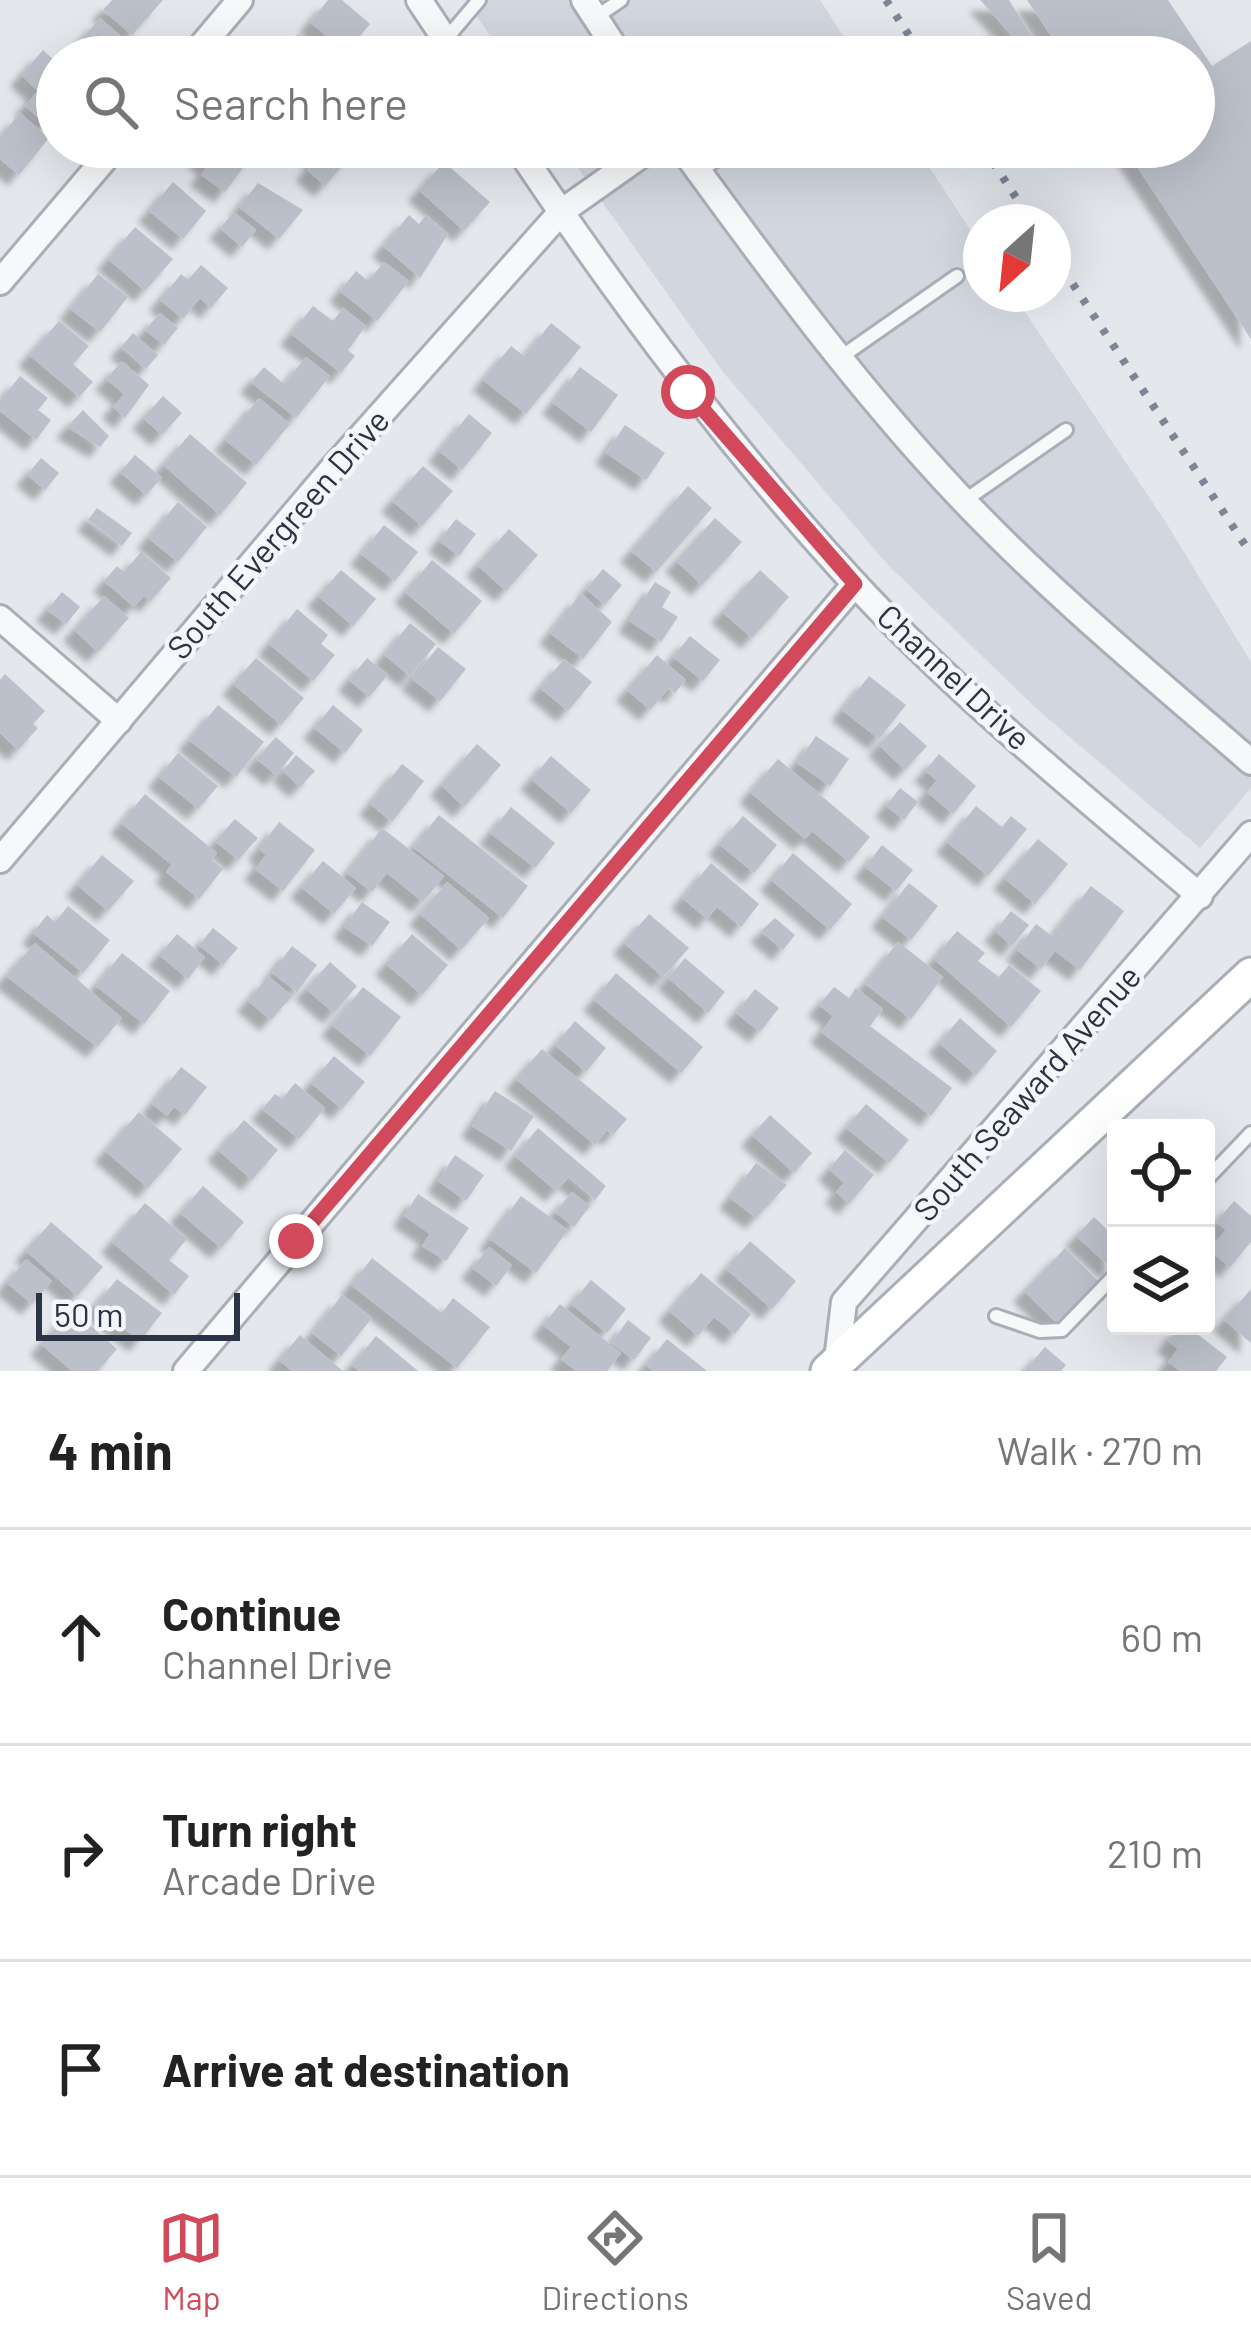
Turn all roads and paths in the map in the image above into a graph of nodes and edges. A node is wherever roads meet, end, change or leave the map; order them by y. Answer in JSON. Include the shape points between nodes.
{"nodes":[{"id":1,"x":240,"y":0,"type":"edge"},
{"id":2,"x":419,"y":0,"type":"edge"},
{"id":3,"x":478,"y":0,"type":"edge"},
{"id":4,"x":621,"y":0,"type":"edge"},
{"id":5,"x":589,"y":9,"type":"edge"},
{"id":6,"x":210,"y":36,"type":"edge"},
{"id":7,"x":443,"y":36,"type":"edge"},
{"id":8,"x":458,"y":36,"type":"edge"},
{"id":9,"x":607,"y":36,"type":"edge"},
{"id":10,"x":97,"y":168,"type":"edge"},
{"id":11,"x":531,"y":168,"type":"edge"},
{"id":12,"x":623,"y":168,"type":"edge"},
{"id":13,"x":696,"y":168,"type":"edge"},
{"id":14,"x":705,"y":168,"type":"edge"},
{"id":15,"x":699,"y":172,"type":"junction"},
{"id":16,"x":561,"y":212,"type":"junction"},
{"id":17,"x":957,"y":276,"type":"dead end"},
{"id":18,"x":0,"y":282,"type":"edge"},
{"id":19,"x":840,"y":358,"type":"junction"},
{"id":20,"x":1066,"y":430,"type":"dead end"},
{"id":21,"x":964,"y":501,"type":"junction"},
{"id":22,"x":855,"y":584,"type":"junction"},
{"id":23,"x":0,"y":618,"type":"edge"},
{"id":24,"x":119,"y":721,"type":"junction"},
{"id":25,"x":1251,"y":762,"type":"edge"},
{"id":26,"x":1251,"y":834,"type":"edge"},
{"id":27,"x":0,"y":860,"type":"edge"},
{"id":28,"x":1200,"y":896,"type":"junction"},
{"id":29,"x":1251,"y":975,"type":"edge"},
{"id":30,"x":1251,"y":1133,"type":"edge"},
{"id":31,"x":1215,"y":1171,"type":"edge"},
{"id":32,"x":1107,"y":1283,"type":"edge"},
{"id":33,"x":996,"y":1316,"type":"dead end"},
{"id":34,"x":834,"y":1369,"type":"edge"},
{"id":35,"x":186,"y":1371,"type":"edge"}],
"edges":[{"from":1,"to":6,"type":"street"},
{"from":2,"to":7,"type":"street"},
{"from":3,"to":8,"type":"lane"},
{"from":4,"to":5,"type":"lane"},
{"from":5,"to":9,"type":"street"},
{"from":10,"to":18,"type":"street"},
{"from":11,"to":16,"type":"street","name":"Channel Drive"},
{"from":12,"to":16,"type":"street","name":"South Evergreen Drive"},
{"from":13,"to":15,"type":"street"},
{"from":14,"to":15,"type":"lane"},
{"from":15,"to":19,"type":"street"},
{"from":16,"to":22,"type":"street","name":"Channel Drive","via":[[688,392]]},
{"from":16,"to":24,"type":"street","name":"South Evergreen Drive"},
{"from":17,"to":19,"type":"lane"},
{"from":19,"to":21,"type":"street"},
{"from":20,"to":21,"type":"lane"},
{"from":21,"to":25,"type":"street"},
{"from":22,"to":28,"type":"street","name":"Channel Drive"},
{"from":22,"to":35,"type":"street"},
{"from":23,"to":24,"type":"street"},
{"from":24,"to":27,"type":"street","name":"South Evergreen Drive"},
{"from":26,"to":28,"type":"street","name":"South Seaward Avenue"},
{"from":28,"to":34,"type":"street","name":"South Seaward Avenue","via":[[844,1302]]},
{"from":29,"to":34,"type":"main road","name":"South Seaward Avenue"},
{"from":30,"to":31,"type":"lane"},
{"from":32,"to":33,"type":"lane","via":[[1062,1330]]}]}
